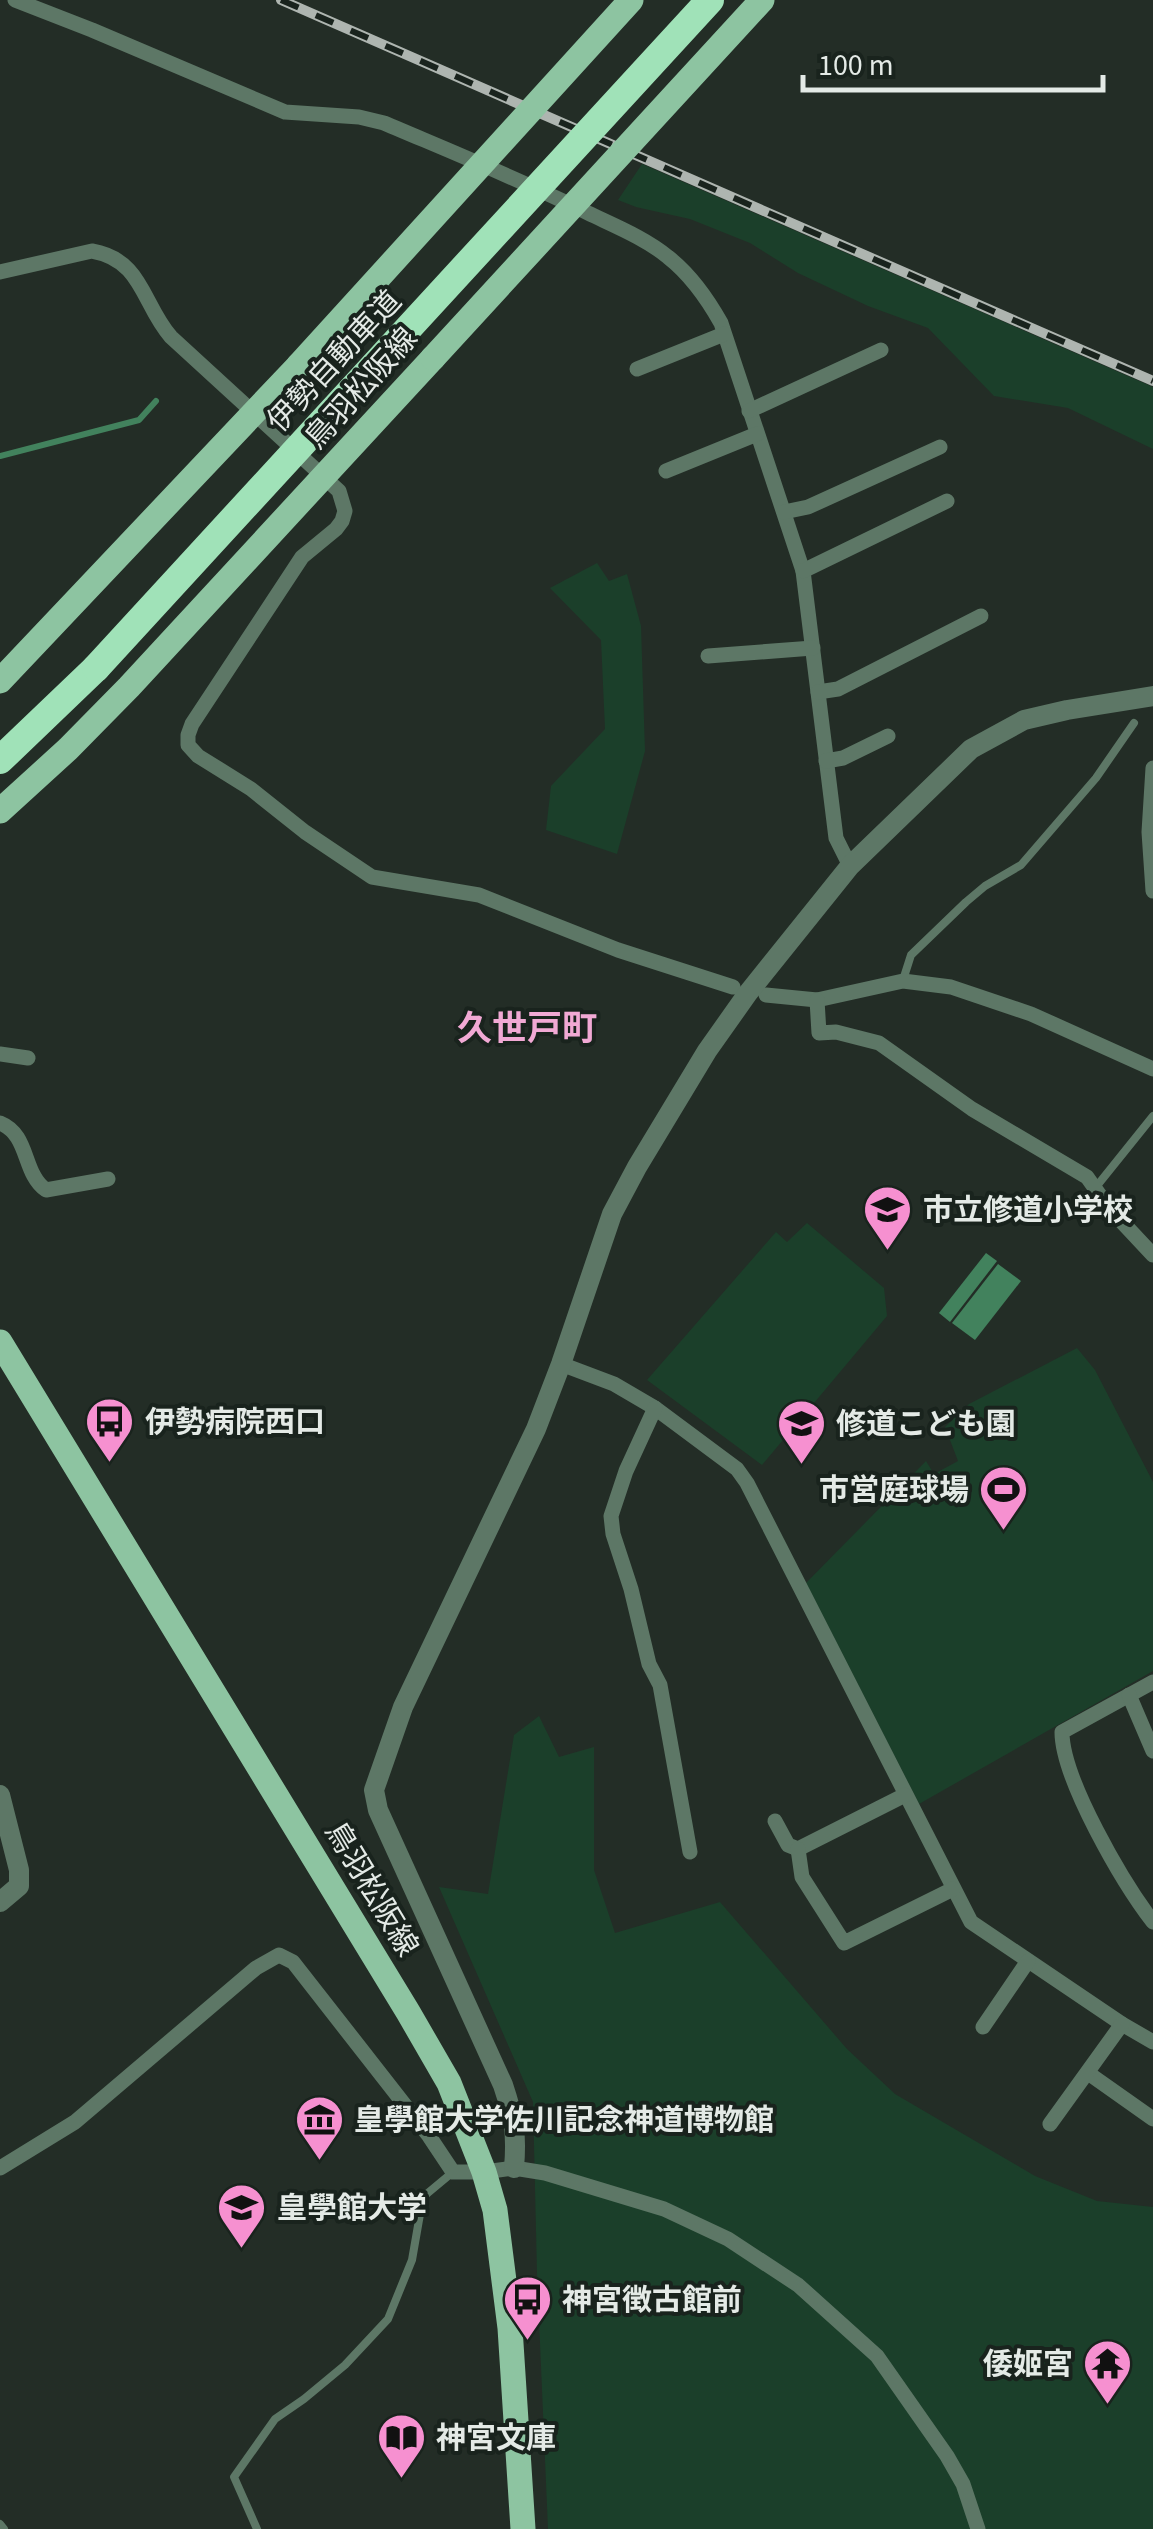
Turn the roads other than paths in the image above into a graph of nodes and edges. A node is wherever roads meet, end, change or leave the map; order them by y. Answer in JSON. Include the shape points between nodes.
{"nodes":[{"id":1,"x":15,"y":0,"type":"edge"},
{"id":2,"x":631,"y":0,"type":"edge"},
{"id":3,"x":685,"y":0,"type":"edge"},
{"id":4,"x":710,"y":0,"type":"edge"},
{"id":5,"x":762,"y":0,"type":"edge"},
{"id":6,"x":0,"y":272,"type":"edge"},
{"id":7,"x":724,"y":334,"type":"junction"},
{"id":8,"x":882,"y":350,"type":"dead end"},
{"id":9,"x":637,"y":369,"type":"dead end"},
{"id":10,"x":750,"y":411,"type":"junction"},
{"id":11,"x":254,"y":415,"type":"junction"},
{"id":12,"x":757,"y":434,"type":"junction"},
{"id":13,"x":940,"y":446,"type":"dead end"},
{"id":14,"x":666,"y":471,"type":"dead end"},
{"id":15,"x":322,"y":478,"type":"junction"},
{"id":16,"x":947,"y":501,"type":"dead end"},
{"id":17,"x":784,"y":512,"type":"junction"},
{"id":18,"x":803,"y":571,"type":"junction"},
{"id":19,"x":982,"y":616,"type":"dead end"},
{"id":20,"x":813,"y":648,"type":"junction"},
{"id":21,"x":708,"y":656,"type":"dead end"},
{"id":22,"x":89,"y":662,"type":"junction"},
{"id":23,"x":0,"y":681,"type":"edge"},
{"id":24,"x":818,"y":692,"type":"junction"},
{"id":25,"x":1153,"y":696,"type":"edge"},
{"id":26,"x":1134,"y":723,"type":"dead end"},
{"id":27,"x":0,"y":736,"type":"edge"},
{"id":28,"x":888,"y":736,"type":"dead end"},
{"id":29,"x":0,"y":760,"type":"edge"},
{"id":30,"x":826,"y":761,"type":"junction"},
{"id":31,"x":1153,"y":768,"type":"edge"},
{"id":32,"x":0,"y":812,"type":"edge"},
{"id":33,"x":850,"y":866,"type":"junction"},
{"id":34,"x":1153,"y":890,"type":"edge"},
{"id":35,"x":903,"y":981,"type":"junction"},
{"id":36,"x":733,"y":987,"type":"dead end"},
{"id":37,"x":766,"y":995,"type":"dead end"},
{"id":38,"x":817,"y":1000,"type":"junction"},
{"id":39,"x":0,"y":1054,"type":"edge"},
{"id":40,"x":28,"y":1058,"type":"dead end"},
{"id":41,"x":1153,"y":1069,"type":"edge"},
{"id":42,"x":1153,"y":1116,"type":"edge"},
{"id":43,"x":0,"y":1123,"type":"edge"},
{"id":44,"x":108,"y":1179,"type":"dead end"},
{"id":45,"x":1096,"y":1187,"type":"junction"},
{"id":46,"x":1153,"y":1255,"type":"edge"},
{"id":47,"x":2,"y":1348,"type":"edge"},
{"id":48,"x":561,"y":1364,"type":"junction"},
{"id":49,"x":655,"y":1408,"type":"junction"},
{"id":50,"x":1153,"y":1682,"type":"edge"},
{"id":51,"x":1129,"y":1695,"type":"junction"},
{"id":52,"x":1153,"y":1751,"type":"edge"},
{"id":53,"x":906,"y":1794,"type":"junction"},
{"id":54,"x":0,"y":1795,"type":"edge"},
{"id":55,"x":775,"y":1820,"type":"dead end"},
{"id":56,"x":798,"y":1849,"type":"junction"},
{"id":57,"x":690,"y":1852,"type":"dead end"},
{"id":58,"x":953,"y":1889,"type":"junction"},
{"id":59,"x":0,"y":1902,"type":"edge"},
{"id":60,"x":1153,"y":1922,"type":"edge"},
{"id":61,"x":1028,"y":1961,"type":"junction"},
{"id":62,"x":1122,"y":2024,"type":"junction"},
{"id":63,"x":982,"y":2027,"type":"dead end"},
{"id":64,"x":1153,"y":2042,"type":"edge"},
{"id":65,"x":1088,"y":2073,"type":"junction"},
{"id":66,"x":1153,"y":2119,"type":"edge"},
{"id":67,"x":1050,"y":2124,"type":"dead end"},
{"id":68,"x":0,"y":2168,"type":"edge"},
{"id":69,"x":514,"y":2168,"type":"junction"},
{"id":70,"x":453,"y":2172,"type":"junction"},
{"id":71,"x":484,"y":2172,"type":"junction"},
{"id":72,"x":257,"y":2529,"type":"edge"},
{"id":73,"x":523,"y":2529,"type":"edge"},
{"id":74,"x":978,"y":2529,"type":"edge"}],
"edges":[{"from":1,"to":7,"type":"street","via":[[285,112],[384,123],[556,197],[666,255],[690,276]]},
{"from":2,"to":11,"type":"main road","name":"鳥羽松阪線","bridge":true},
{"from":3,"to":22,"type":"highway","name":"伊勢自動車道"},
{"from":4,"to":22,"type":"highway","name":"伊勢自動車道","bridge":true},
{"from":5,"to":15,"type":"main road","name":"鳥羽松阪線","bridge":true},
{"from":6,"to":11,"type":"street","via":[[92,251],[117,259],[137,279],[162,327]]},
{"from":7,"to":9,"type":"street"},
{"from":7,"to":10,"type":"street"},
{"from":8,"to":10,"type":"street"},
{"from":10,"to":12,"type":"street"},
{"from":11,"to":15,"type":"street"},
{"from":11,"to":23,"type":"main road","name":"鳥羽松阪線"},
{"from":12,"to":14,"type":"street"},
{"from":12,"to":17,"type":"street"},
{"from":13,"to":17,"type":"street"},
{"from":15,"to":32,"type":"main road","name":"鳥羽松阪線","via":[[129,687]]},
{"from":15,"to":36,"type":"street","via":[[344,501],[342,521],[302,557],[192,724],[188,745],[372,877],[479,895]]},
{"from":16,"to":18,"type":"street"},
{"from":17,"to":18,"type":"street"},
{"from":18,"to":20,"type":"street"},
{"from":19,"to":24,"type":"street","via":[[838,690]]},
{"from":20,"to":21,"type":"street"},
{"from":20,"to":24,"type":"street"},
{"from":22,"to":27,"type":"highway","name":"伊勢自動車道"},
{"from":22,"to":29,"type":"highway","name":"伊勢自動車道"},
{"from":24,"to":30,"type":"street"},
{"from":25,"to":33,"type":"street","via":[[1024,720],[992,736]]},
{"from":26,"to":35,"type":"lane","via":[[1021,864],[985,886],[911,955]]},
{"from":28,"to":30,"type":"street"},
{"from":30,"to":33,"type":"street","via":[[836,838]]},
{"from":31,"to":34,"type":"street"},
{"from":33,"to":48,"type":"street","via":[[707,1051],[638,1166],[612,1214]]},
{"from":35,"to":38,"type":"street"},
{"from":35,"to":41,"type":"street","via":[[976,994]]},
{"from":37,"to":38,"type":"street"},
{"from":38,"to":45,"type":"street","via":[[820,1033],[879,1042]]},
{"from":39,"to":40,"type":"street"},
{"from":42,"to":45,"type":"lane"},
{"from":43,"to":44,"type":"street","via":[[18,1136],[46,1190]]},
{"from":45,"to":46,"type":"street"},
{"from":47,"to":71,"type":"main road","name":"鳥羽松阪線","via":[[408,2012],[449,2083]]},
{"from":48,"to":49,"type":"street"},
{"from":48,"to":69,"type":"street","via":[[402,1707],[374,1790],[503,2085],[517,2136]]},
{"from":49,"to":53,"type":"street","via":[[727,1460],[747,1483]]},
{"from":49,"to":57,"type":"street","via":[[611,1516],[660,1685]]},
{"from":50,"to":51,"type":"street"},
{"from":51,"to":52,"type":"street"},
{"from":51,"to":60,"type":"street","via":[[1062,1732],[1062,1746],[1111,1858]]},
{"from":53,"to":56,"type":"street"},
{"from":53,"to":58,"type":"street"},
{"from":54,"to":59,"type":"street","via":[[19,1886]]},
{"from":55,"to":56,"type":"street","via":[[788,1845]]},
{"from":56,"to":58,"type":"street","via":[[802,1877],[844,1943]]},
{"from":58,"to":61,"type":"street","via":[[971,1922]]},
{"from":61,"to":62,"type":"street"},
{"from":61,"to":63,"type":"street"},
{"from":62,"to":64,"type":"street"},
{"from":62,"to":65,"type":"street"},
{"from":65,"to":66,"type":"street"},
{"from":65,"to":67,"type":"street"},
{"from":68,"to":70,"type":"street","via":[[75,2122],[279,1954],[293,1962]]},
{"from":69,"to":71,"type":"street"},
{"from":69,"to":74,"type":"street","via":[[664,2208],[798,2285],[877,2356],[947,2456]]},
{"from":70,"to":71,"type":"street"},
{"from":70,"to":72,"type":"lane","via":[[423,2197],[412,2260],[388,2319],[344,2365],[274,2419],[234,2476]]},
{"from":71,"to":73,"type":"main road","name":"鳥羽松阪線","via":[[506,2290]]}]}
